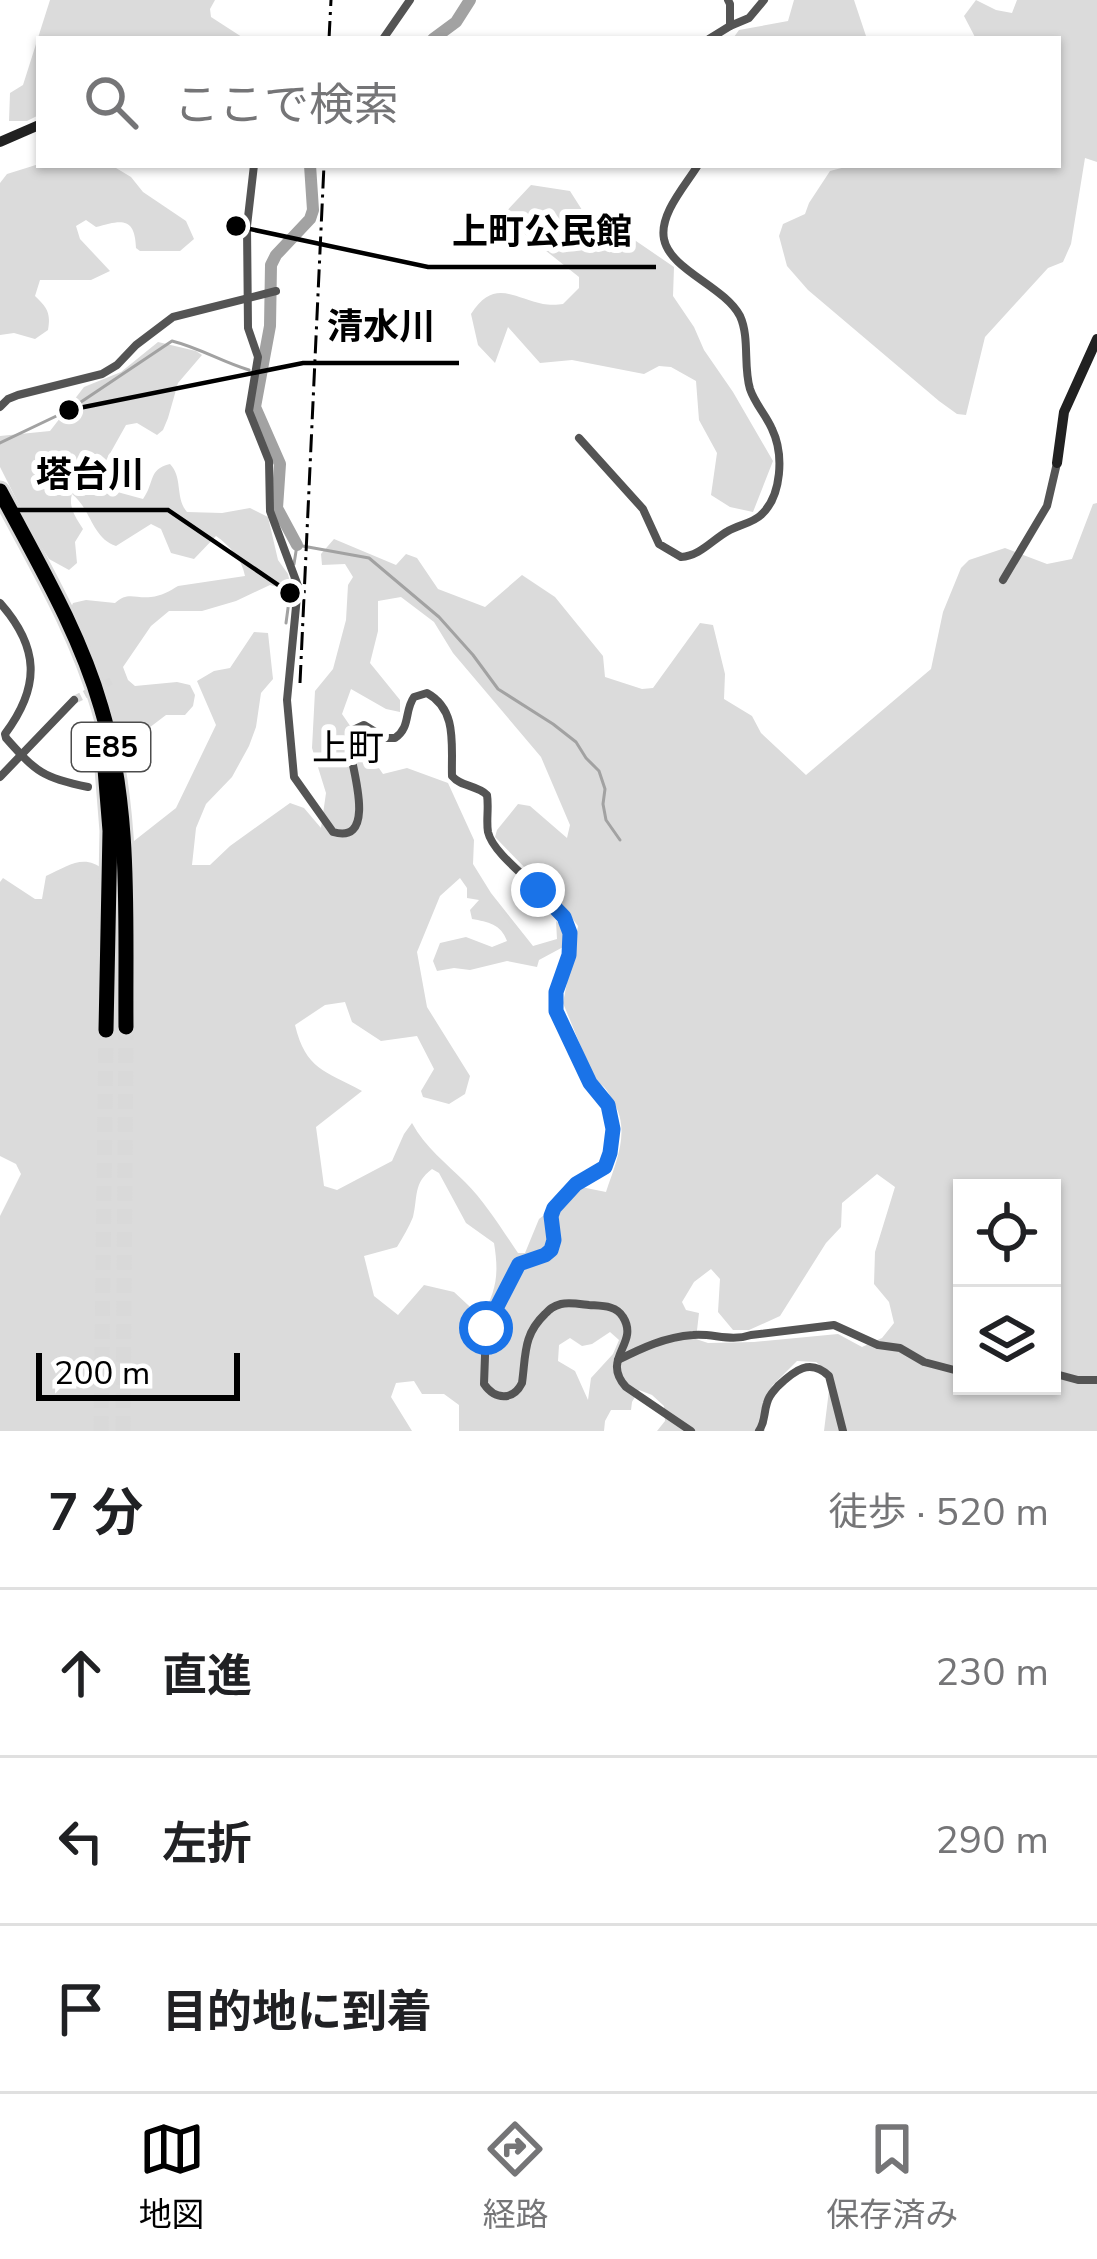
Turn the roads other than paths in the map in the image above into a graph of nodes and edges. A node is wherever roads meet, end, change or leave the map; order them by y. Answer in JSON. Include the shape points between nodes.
{"nodes":[{"id":1,"x":410,"y":0,"type":"edge"},
{"id":2,"x":728,"y":0,"type":"edge"},
{"id":3,"x":764,"y":0,"type":"edge"},
{"id":4,"x":730,"y":26,"type":"junction"},
{"id":5,"x":385,"y":36,"type":"edge"},
{"id":6,"x":714,"y":36,"type":"edge"},
{"id":7,"x":36,"y":126,"type":"edge"},
{"id":8,"x":0,"y":142,"type":"edge"},
{"id":9,"x":254,"y":168,"type":"edge"},
{"id":10,"x":696,"y":168,"type":"edge"},
{"id":11,"x":272,"y":292,"type":"dead end"},
{"id":12,"x":248,"y":297,"type":"junction"},
{"id":13,"x":1097,"y":339,"type":"edge"},
{"id":14,"x":0,"y":407,"type":"edge"},
{"id":15,"x":579,"y":438,"type":"dead end"},
{"id":16,"x":1057,"y":463,"type":"joint"},
{"id":17,"x":0,"y":491,"type":"edge"},
{"id":18,"x":0,"y":510,"type":"edge"},
{"id":19,"x":1003,"y":580,"type":"dead end"},
{"id":20,"x":0,"y":602,"type":"edge"},
{"id":21,"x":74,"y":700,"type":"tunnel mouth"},
{"id":22,"x":21,"y":755,"type":"junction"},
{"id":23,"x":0,"y":777,"type":"edge"},
{"id":24,"x":88,"y":788,"type":"dead end"},
{"id":25,"x":126,"y":1028,"type":"tunnel mouth"},
{"id":26,"x":106,"y":1030,"type":"tunnel mouth"},
{"id":27,"x":617,"y":1360,"type":"junction"},
{"id":28,"x":953,"y":1370,"type":"edge"},
{"id":29,"x":1061,"y":1375,"type":"edge"},
{"id":30,"x":1097,"y":1380,"type":"edge"},
{"id":31,"x":691,"y":1431,"type":"edge"},
{"id":32,"x":759,"y":1431,"type":"edge"},
{"id":33,"x":843,"y":1431,"type":"edge"}],
"edges":[{"from":1,"to":5,"type":"street"},
{"from":2,"to":4,"type":"street"},
{"from":3,"to":4,"type":"street"},
{"from":4,"to":6,"type":"street"},
{"from":7,"to":8,"type":"street"},
{"from":9,"to":12,"type":"street"},
{"from":10,"to":15,"type":"street","via":[[667,216],[664,238],[676,260],[739,314],[750,388],[779,453],[773,499],[757,519],[681,557],[658,544],[643,509]]},
{"from":11,"to":12,"type":"street"},
{"from":12,"to":14,"type":"street","via":[[173,316],[102,374]]},
{"from":12,"to":27,"type":"street","via":[[258,357],[249,411],[267,454],[270,511],[298,586],[287,700],[295,781],[333,832],[348,832],[361,810],[350,731],[364,725],[395,737],[414,697],[427,693],[441,702],[451,725],[452,776],[487,795],[490,839],[567,922],[571,944],[556,1007],[611,1117],[608,1163],[556,1205],[551,1250],[519,1264],[487,1326],[484,1384],[500,1396],[519,1390],[529,1331],[563,1304],[620,1313],[627,1336]]},
{"from":13,"to":16,"type":"street","via":[[1064,412]]},
{"from":16,"to":19,"type":"street","via":[[1047,506]]},
{"from":17,"to":25,"type":"highway","number":"E85","via":[[71,630],[110,741],[122,826]]},
{"from":18,"to":26,"type":"highway","number":"E85","via":[[71,652],[101,743],[110,831]]},
{"from":20,"to":22,"type":"street","via":[[18,623],[31,663],[26,702],[5,734]]},
{"from":21,"to":22,"type":"street"},
{"from":22,"to":23,"type":"street"},
{"from":22,"to":24,"type":"street","via":[[49,778]]},
{"from":27,"to":28,"type":"street","via":[[662,1340],[834,1325]]},
{"from":27,"to":31,"type":"street","via":[[623,1384]]},
{"from":29,"to":30,"type":"street"},
{"from":32,"to":33,"type":"street","via":[[773,1391],[811,1366],[829,1376]]}]}
